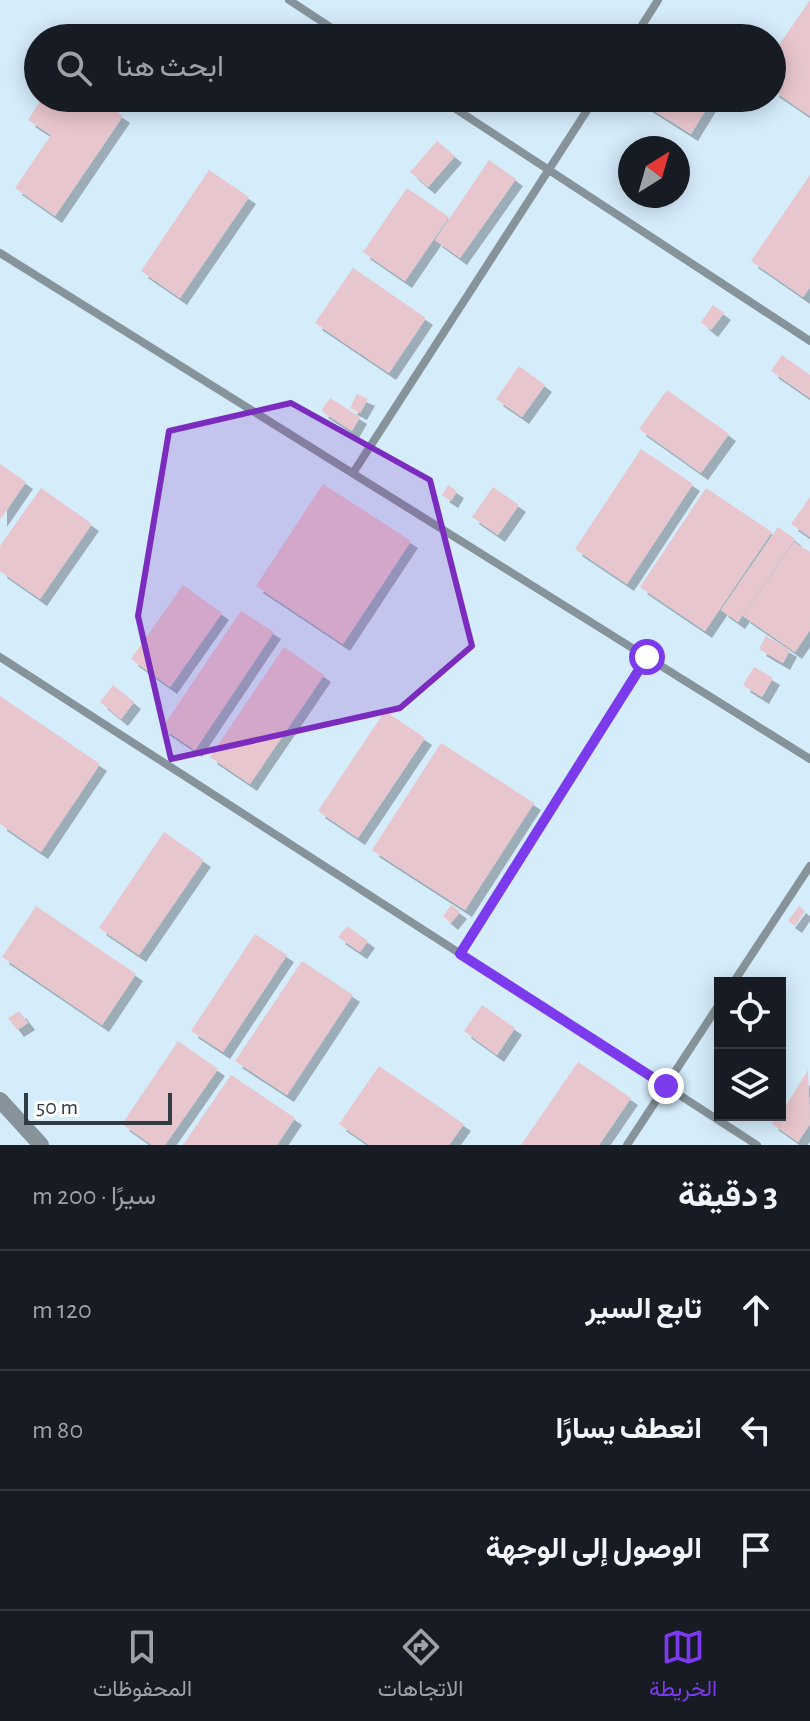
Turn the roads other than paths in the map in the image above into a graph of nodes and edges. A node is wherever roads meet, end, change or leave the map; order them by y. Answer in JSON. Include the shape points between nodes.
{"nodes":[{"id":1,"x":289,"y":0,"type":"edge"},
{"id":2,"x":658,"y":0,"type":"edge"},
{"id":3,"x":326,"y":24,"type":"edge"},
{"id":4,"x":643,"y":24,"type":"edge"},
{"id":5,"x":460,"y":112,"type":"edge"},
{"id":6,"x":586,"y":112,"type":"edge"},
{"id":7,"x":549,"y":170,"type":"junction"},
{"id":8,"x":0,"y":253,"type":"edge"},
{"id":9,"x":810,"y":341,"type":"edge"},
{"id":10,"x":353,"y":473,"type":"junction"},
{"id":11,"x":0,"y":657,"type":"edge"},
{"id":12,"x":647,"y":657,"type":"junction"},
{"id":13,"x":810,"y":759,"type":"edge"},
{"id":14,"x":810,"y":866,"type":"edge"},
{"id":15,"x":460,"y":954,"type":"junction"},
{"id":16,"x":737,"y":977,"type":"edge"},
{"id":17,"x":714,"y":1012,"type":"edge"},
{"id":18,"x":666,"y":1086,"type":"junction"},
{"id":19,"x":0,"y":1100,"type":"edge"},
{"id":20,"x":41,"y":1145,"type":"edge"},
{"id":21,"x":627,"y":1145,"type":"edge"},
{"id":22,"x":757,"y":1145,"type":"edge"}],
"edges":[{"from":1,"to":3,"type":"lane"},
{"from":2,"to":4,"type":"lane"},
{"from":5,"to":7,"type":"lane"},
{"from":6,"to":7,"type":"lane"},
{"from":7,"to":9,"type":"lane"},
{"from":7,"to":10,"type":"lane"},
{"from":8,"to":10,"type":"lane"},
{"from":10,"to":12,"type":"lane"},
{"from":11,"to":15,"type":"lane"},
{"from":12,"to":13,"type":"lane"},
{"from":12,"to":15,"type":"lane"},
{"from":14,"to":16,"type":"lane"},
{"from":15,"to":18,"type":"lane"},
{"from":17,"to":18,"type":"lane"},
{"from":18,"to":21,"type":"lane"},
{"from":18,"to":22,"type":"lane"},
{"from":19,"to":20,"type":"street"}]}
